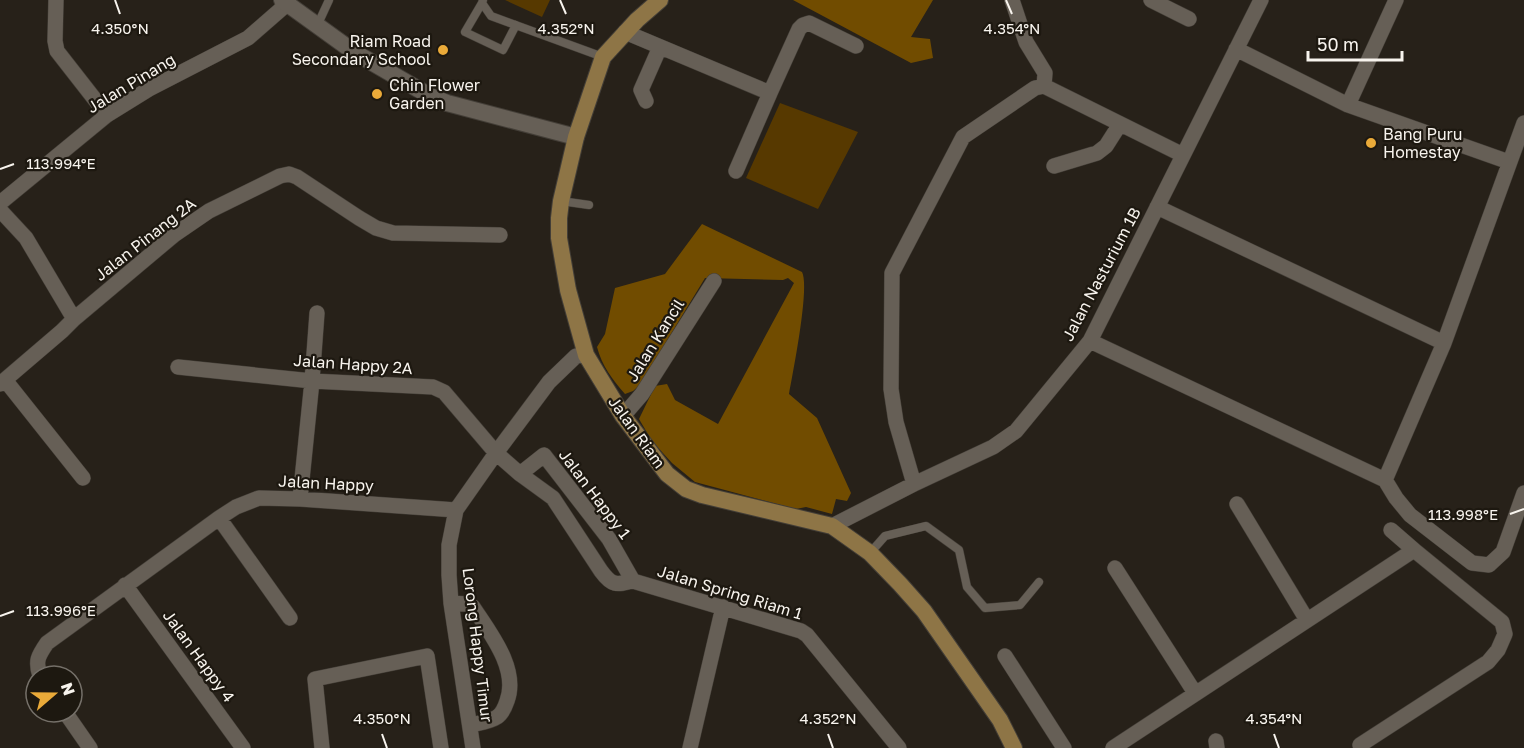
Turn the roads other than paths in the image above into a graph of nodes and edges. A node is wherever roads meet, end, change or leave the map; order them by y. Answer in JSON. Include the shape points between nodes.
{"nodes":[{"id":1,"x":56,"y":0,"type":"edge"},
{"id":2,"x":329,"y":0,"type":"edge"},
{"id":3,"x":660,"y":0,"type":"edge"},
{"id":4,"x":1011,"y":0,"type":"edge"},
{"id":5,"x":1151,"y":0,"type":"edge"},
{"id":6,"x":1261,"y":0,"type":"edge"},
{"id":7,"x":1396,"y":0,"type":"edge"},
{"id":8,"x":482,"y":1,"type":"edge"},
{"id":9,"x":284,"y":2,"type":"edge"},
{"id":10,"x":1189,"y":19,"type":"dead end"},
{"id":11,"x":516,"y":25,"type":"junction"},
{"id":12,"x":317,"y":26,"type":"junction"},
{"id":13,"x":625,"y":32,"type":"junction"},
{"id":14,"x":856,"y":46,"type":"dead end"},
{"id":15,"x":660,"y":47,"type":"junction"},
{"id":16,"x":1236,"y":49,"type":"junction"},
{"id":17,"x":603,"y":57,"type":"junction"},
{"id":18,"x":1044,"y":86,"type":"junction"},
{"id":19,"x":770,"y":93,"type":"junction"},
{"id":20,"x":646,"y":101,"type":"dead end"},
{"id":21,"x":1348,"y":105,"type":"junction"},
{"id":22,"x":107,"y":115,"type":"junction"},
{"id":23,"x":1120,"y":123,"type":"junction"},
{"id":24,"x":1524,"y":123,"type":"edge"},
{"id":25,"x":576,"y":137,"type":"junction"},
{"id":26,"x":1183,"y":155,"type":"junction"},
{"id":27,"x":1509,"y":162,"type":"junction"},
{"id":28,"x":1054,"y":166,"type":"dead end"},
{"id":29,"x":736,"y":171,"type":"dead end"},
{"id":30,"x":561,"y":201,"type":"junction"},
{"id":31,"x":0,"y":203,"type":"edge"},
{"id":32,"x":589,"y":205,"type":"dead end"},
{"id":33,"x":1157,"y":207,"type":"junction"},
{"id":34,"x":0,"y":210,"type":"edge"},
{"id":35,"x":501,"y":235,"type":"dead end"},
{"id":36,"x":714,"y":281,"type":"dead end"},
{"id":37,"x":317,"y":313,"type":"dead end"},
{"id":38,"x":74,"y":319,"type":"junction"},
{"id":39,"x":1090,"y":341,"type":"junction"},
{"id":40,"x":1444,"y":343,"type":"junction"},
{"id":41,"x":586,"y":355,"type":"junction"},
{"id":42,"x":178,"y":367,"type":"dead end"},
{"id":43,"x":312,"y":381,"type":"junction"},
{"id":44,"x":3,"y":382,"type":"edge"},
{"id":45,"x":623,"y":416,"type":"junction"},
{"id":46,"x":496,"y":453,"type":"junction"},
{"id":47,"x":520,"y":474,"type":"junction"},
{"id":48,"x":84,"y":478,"type":"dead end"},
{"id":49,"x":1384,"y":480,"type":"junction"},
{"id":50,"x":914,"y":484,"type":"junction"},
{"id":51,"x":1524,"y":493,"type":"edge"},
{"id":52,"x":300,"y":499,"type":"junction"},
{"id":53,"x":1237,"y":504,"type":"dead end"},
{"id":54,"x":456,"y":510,"type":"junction"},
{"id":55,"x":219,"y":518,"type":"junction"},
{"id":56,"x":832,"y":526,"type":"junction"},
{"id":57,"x":1391,"y":531,"type":"dead end"},
{"id":58,"x":1414,"y":550,"type":"junction"},
{"id":59,"x":870,"y":553,"type":"junction"},
{"id":60,"x":1115,"y":568,"type":"dead end"},
{"id":61,"x":637,"y":582,"type":"junction"},
{"id":62,"x":1039,"y":582,"type":"dead end"},
{"id":63,"x":125,"y":585,"type":"junction"},
{"id":64,"x":452,"y":603,"type":"junction"},
{"id":65,"x":723,"y":607,"type":"junction"},
{"id":66,"x":290,"y":618,"type":"dead end"},
{"id":67,"x":1307,"y":620,"type":"junction"},
{"id":68,"x":1005,"y":656,"type":"dead end"},
{"id":69,"x":36,"y":664,"type":"edge"},
{"id":70,"x":1195,"y":693,"type":"junction"},
{"id":71,"x":73,"y":724,"type":"edge"},
{"id":72,"x":470,"y":725,"type":"junction"},
{"id":73,"x":1360,"y":745,"type":"dead end"},
{"id":74,"x":90,"y":748,"type":"edge"},
{"id":75,"x":243,"y":748,"type":"edge"},
{"id":76,"x":322,"y":748,"type":"edge"},
{"id":77,"x":441,"y":748,"type":"edge"},
{"id":78,"x":473,"y":748,"type":"edge"},
{"id":79,"x":690,"y":748,"type":"edge"},
{"id":80,"x":898,"y":748,"type":"edge"},
{"id":81,"x":1014,"y":748,"type":"edge"},
{"id":82,"x":1064,"y":748,"type":"edge"},
{"id":83,"x":1113,"y":748,"type":"edge"}],
"edges":[{"from":1,"to":22,"type":"street","via":[[57,51]]},
{"from":2,"to":12,"type":"lane"},
{"from":3,"to":13,"type":"main road","name":"Jalan Riam"},
{"from":4,"to":18,"type":"street","via":[[1026,42],[1045,73]]},
{"from":5,"to":10,"type":"street"},
{"from":6,"to":16,"type":"street","name":"Jalan Nasturium 1B"},
{"from":7,"to":21,"type":"street"},
{"from":8,"to":11,"type":"lane","via":[[491,16]]},
{"from":8,"to":11,"type":"lane","via":[[465,32],[503,50]]},
{"from":9,"to":12,"type":"street"},
{"from":9,"to":22,"type":"street","name":"Jalan Pinang","via":[[248,38]]},
{"from":11,"to":17,"type":"lane"},
{"from":12,"to":25,"type":"street","via":[[430,96]]},
{"from":13,"to":15,"type":"street"},
{"from":13,"to":17,"type":"main road","name":"Jalan Riam"},
{"from":14,"to":19,"type":"street","via":[[809,23],[803,25]]},
{"from":15,"to":19,"type":"street"},
{"from":15,"to":20,"type":"street","via":[[641,90]]},
{"from":16,"to":21,"type":"street"},
{"from":16,"to":26,"type":"street","name":"Jalan Nasturium 1B"},
{"from":17,"to":25,"type":"main road","name":"Jalan Riam"},
{"from":18,"to":23,"type":"street"},
{"from":18,"to":50,"type":"street","via":[[1035,88],[963,137],[892,273],[891,389]]},
{"from":19,"to":29,"type":"street"},
{"from":21,"to":27,"type":"street"},
{"from":22,"to":31,"type":"street","name":"Jalan Pinang"},
{"from":23,"to":26,"type":"street"},
{"from":23,"to":28,"type":"street","via":[[1097,153]]},
{"from":24,"to":27,"type":"street"},
{"from":25,"to":30,"type":"main road","name":"Jalan Riam"},
{"from":26,"to":33,"type":"street","name":"Jalan Nasturium 1B"},
{"from":27,"to":40,"type":"street"},
{"from":30,"to":32,"type":"lane"},
{"from":30,"to":41,"type":"main road","name":"Jalan Riam","via":[[559,238]]},
{"from":33,"to":39,"type":"street","name":"Jalan Nasturium 1B"},
{"from":33,"to":40,"type":"street"},
{"from":34,"to":38,"type":"street","via":[[26,238]]},
{"from":35,"to":38,"type":"street","name":"Jalan Pinang 2A","via":[[393,233],[376,228],[289,174],[209,211],[174,235]]},
{"from":36,"to":45,"type":"street","name":"Jalan Kancil","via":[[642,394]]},
{"from":37,"to":43,"type":"street"},
{"from":38,"to":44,"type":"street","name":"Jalan Pinang 2A"},
{"from":39,"to":49,"type":"street"},
{"from":39,"to":50,"type":"street","name":"Jalan Nasturium 1B","via":[[1016,431],[993,447]]},
{"from":40,"to":49,"type":"street"},
{"from":41,"to":45,"type":"main road","name":"Jalan Riam"},
{"from":41,"to":46,"type":"street","via":[[576,356],[549,382]]},
{"from":42,"to":43,"type":"street","name":"Jalan Happy 2A"},
{"from":43,"to":46,"type":"street","name":"Jalan Happy 2A","via":[[433,387],[444,392]]},
{"from":43,"to":52,"type":"street"},
{"from":44,"to":48,"type":"street"},
{"from":45,"to":56,"type":"main road","name":"Jalan Riam","via":[[667,474],[686,489]]},
{"from":46,"to":47,"type":"street"},
{"from":46,"to":54,"type":"street"},
{"from":47,"to":61,"type":"street","via":[[553,498],[609,582]]},
{"from":47,"to":61,"type":"street","name":"Jalan Happy 1","via":[[544,455]]},
{"from":49,"to":51,"type":"street","via":[[1410,515],[1472,563],[1489,565],[1503,552]]},
{"from":50,"to":56,"type":"street","name":"Jalan Nasturium 1B"},
{"from":52,"to":54,"type":"street","name":"Jalan Happy"},
{"from":52,"to":55,"type":"street","name":"Jalan Happy","via":[[260,498]]},
{"from":53,"to":67,"type":"street"},
{"from":54,"to":64,"type":"street","name":"Lorong Happy Timur","via":[[449,545]]},
{"from":55,"to":63,"type":"street","name":"Jalan Happy"},
{"from":55,"to":66,"type":"street"},
{"from":56,"to":59,"type":"main road","name":"Jalan Riam"},
{"from":57,"to":58,"type":"street"},
{"from":58,"to":67,"type":"street"},
{"from":58,"to":73,"type":"street","via":[[1503,622],[1505,634],[1488,662]]},
{"from":59,"to":62,"type":"lane","via":[[885,536],[926,526],[958,550],[968,587],[985,608],[1020,605]]},
{"from":59,"to":81,"type":"main road","name":"Jalan Riam","via":[[924,611],[1000,720]]},
{"from":60,"to":70,"type":"street"},
{"from":61,"to":65,"type":"street","name":"Jalan Spring Riam 1"},
{"from":63,"to":69,"type":"street","name":"Jalan Happy","via":[[47,644]]},
{"from":63,"to":75,"type":"street","name":"Jalan Happy 4"},
{"from":64,"to":72,"type":"street","name":"Lorong Happy Timur"},
{"from":64,"to":72,"type":"street","via":[[473,607],[509,672],[510,692],[498,717]]},
{"from":65,"to":79,"type":"street"},
{"from":65,"to":80,"type":"street","name":"Jalan Spring Riam 1","via":[[807,635]]},
{"from":67,"to":70,"type":"street"},
{"from":68,"to":82,"type":"street"},
{"from":70,"to":83,"type":"street"},
{"from":71,"to":74,"type":"street"},
{"from":72,"to":78,"type":"street","name":"Lorong Happy Timur"},
{"from":76,"to":77,"type":"street","via":[[315,679],[427,656]]}]}
